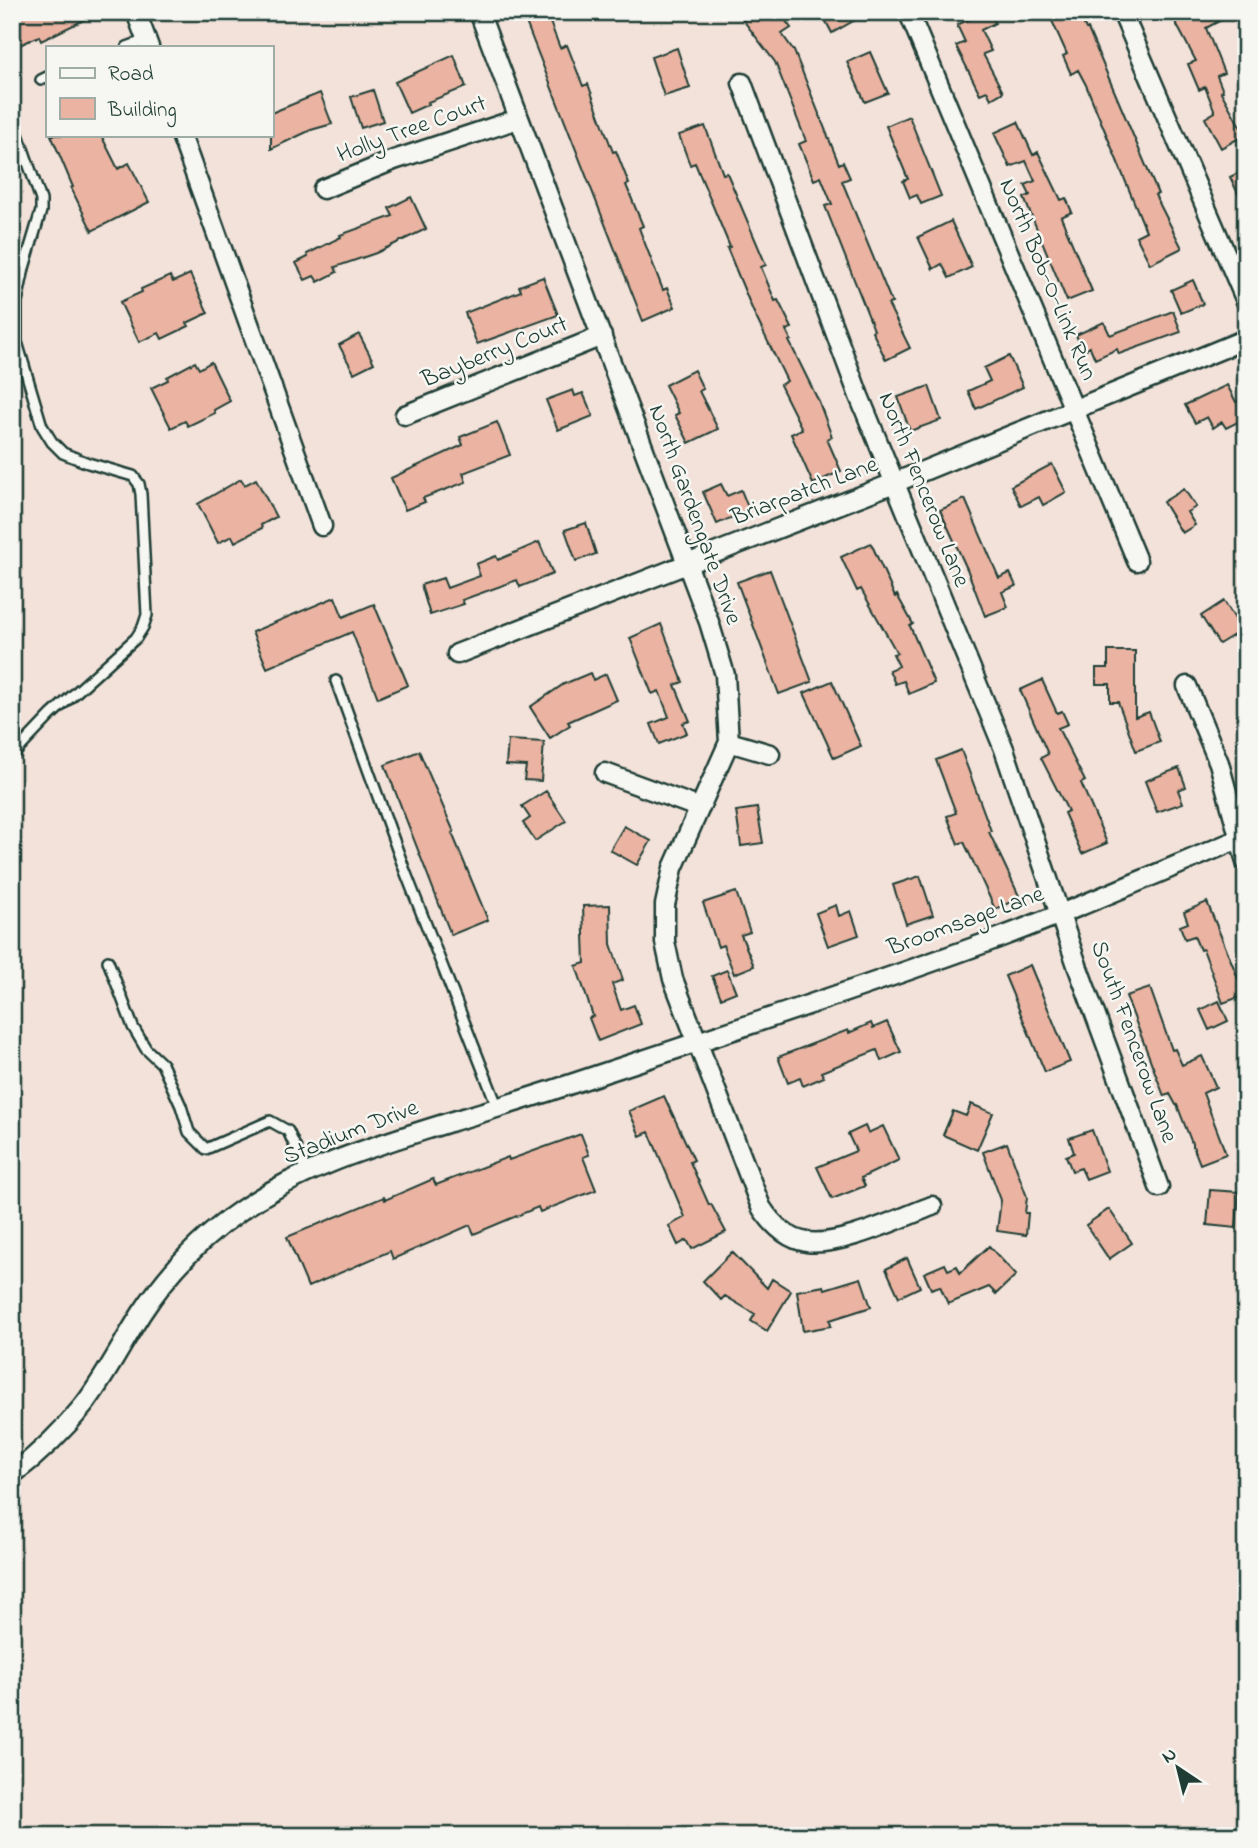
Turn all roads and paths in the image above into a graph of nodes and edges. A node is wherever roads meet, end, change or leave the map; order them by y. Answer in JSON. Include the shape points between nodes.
{"nodes":[{"id":1,"x":136,"y":12,"type":"edge"},
{"id":2,"x":479,"y":12,"type":"edge"},
{"id":3,"x":1122,"y":12,"type":"edge"},
{"id":4,"x":911,"y":18,"type":"dead end"},
{"id":5,"x":148,"y":44,"type":"edge"},
{"id":6,"x":742,"y":83,"type":"dead end"},
{"id":7,"x":12,"y":117,"type":"edge"},
{"id":8,"x":519,"y":119,"type":"junction"},
{"id":9,"x":181,"y":136,"type":"edge"},
{"id":10,"x":323,"y":189,"type":"dead end"},
{"id":11,"x":1246,"y":301,"type":"edge"},
{"id":12,"x":602,"y":336,"type":"junction"},
{"id":13,"x":1246,"y":339,"type":"edge"},
{"id":14,"x":1075,"y":410,"type":"junction"},
{"id":15,"x":405,"y":415,"type":"dead end"},
{"id":16,"x":894,"y":483,"type":"junction"},
{"id":17,"x":322,"y":526,"type":"dead end"},
{"id":18,"x":1137,"y":561,"type":"dead end"},
{"id":19,"x":687,"y":564,"type":"junction"},
{"id":20,"x":457,"y":654,"type":"dead end"},
{"id":21,"x":336,"y":681,"type":"dead end"},
{"id":22,"x":1187,"y":687,"type":"dead end"},
{"id":23,"x":729,"y":742,"type":"junction"},
{"id":24,"x":770,"y":754,"type":"dead end"},
{"id":25,"x":12,"y":756,"type":"edge"},
{"id":26,"x":606,"y":773,"type":"dead end"},
{"id":27,"x":700,"y":808,"type":"junction"},
{"id":28,"x":1242,"y":838,"type":"edge"},
{"id":29,"x":1246,"y":862,"type":"edge"},
{"id":30,"x":1060,"y":914,"type":"junction"},
{"id":31,"x":108,"y":961,"type":"dead end"},
{"id":32,"x":698,"y":1042,"type":"junction"},
{"id":33,"x":498,"y":1108,"type":"junction"},
{"id":34,"x":307,"y":1173,"type":"junction"},
{"id":35,"x":1159,"y":1187,"type":"dead end"},
{"id":36,"x":932,"y":1206,"type":"dead end"},
{"id":37,"x":12,"y":1475,"type":"edge"}],
"edges":[{"from":1,"to":5,"type":"street"},
{"from":2,"to":8,"type":"street","name":"North Gardengate Drive"},
{"from":3,"to":11,"type":"street"},
{"from":4,"to":14,"type":"street","name":"North Bob-O-Link Run"},
{"from":6,"to":16,"type":"street","name":"North Fencerow Lane"},
{"from":7,"to":25,"type":"lane","via":[[41,200],[17,302],[17,342],[42,426],[52,442],[63,453],[133,476],[139,484],[147,615],[136,638]]},
{"from":8,"to":10,"type":"street","name":"Holly Tree Court"},
{"from":8,"to":12,"type":"street","name":"North Gardengate Drive"},
{"from":9,"to":17,"type":"street"},
{"from":12,"to":15,"type":"street","name":"Bayberry Court"},
{"from":12,"to":19,"type":"street","name":"North Gardengate Drive"},
{"from":13,"to":14,"type":"street","name":"Briarpatch Lane"},
{"from":14,"to":16,"type":"street","name":"Briarpatch Lane"},
{"from":14,"to":18,"type":"street","name":"North Bob-O-Link Run"},
{"from":16,"to":19,"type":"street","name":"Briarpatch Lane"},
{"from":16,"to":30,"type":"street","name":"North Fencerow Lane","via":[[1003,749]]},
{"from":19,"to":20,"type":"street","name":"Briarpatch Lane"},
{"from":19,"to":23,"type":"street","name":"North Gardengate Drive","via":[[725,675]]},
{"from":21,"to":33,"type":"lane"},
{"from":22,"to":28,"type":"street","via":[[1219,763]]},
{"from":23,"to":24,"type":"street"},
{"from":23,"to":27,"type":"street","name":"North Gardengate Drive"},
{"from":26,"to":27,"type":"street"},
{"from":27,"to":32,"type":"street","name":"North Gardengate Drive","via":[[673,867],[665,905],[668,961]]},
{"from":28,"to":29,"type":"street"},
{"from":28,"to":30,"type":"street","name":"Broomsage Lane"},
{"from":30,"to":32,"type":"street","name":"Broomsage Lane"},
{"from":30,"to":35,"type":"street","name":"South Fencerow Lane"},
{"from":31,"to":34,"type":"lane","via":[[133,1027],[162,1064],[189,1132],[206,1149],[270,1121],[288,1130]]},
{"from":32,"to":33,"type":"street","name":"Stadium Drive"},
{"from":32,"to":36,"type":"street","name":"North Gardengate Drive","via":[[761,1207],[780,1230],[807,1242],[830,1242]]},
{"from":33,"to":34,"type":"street","name":"Stadium Drive","via":[[390,1141]]},
{"from":34,"to":37,"type":"street","name":"Stadium Drive","via":[[238,1212],[194,1250],[157,1292],[84,1404]]}]}
